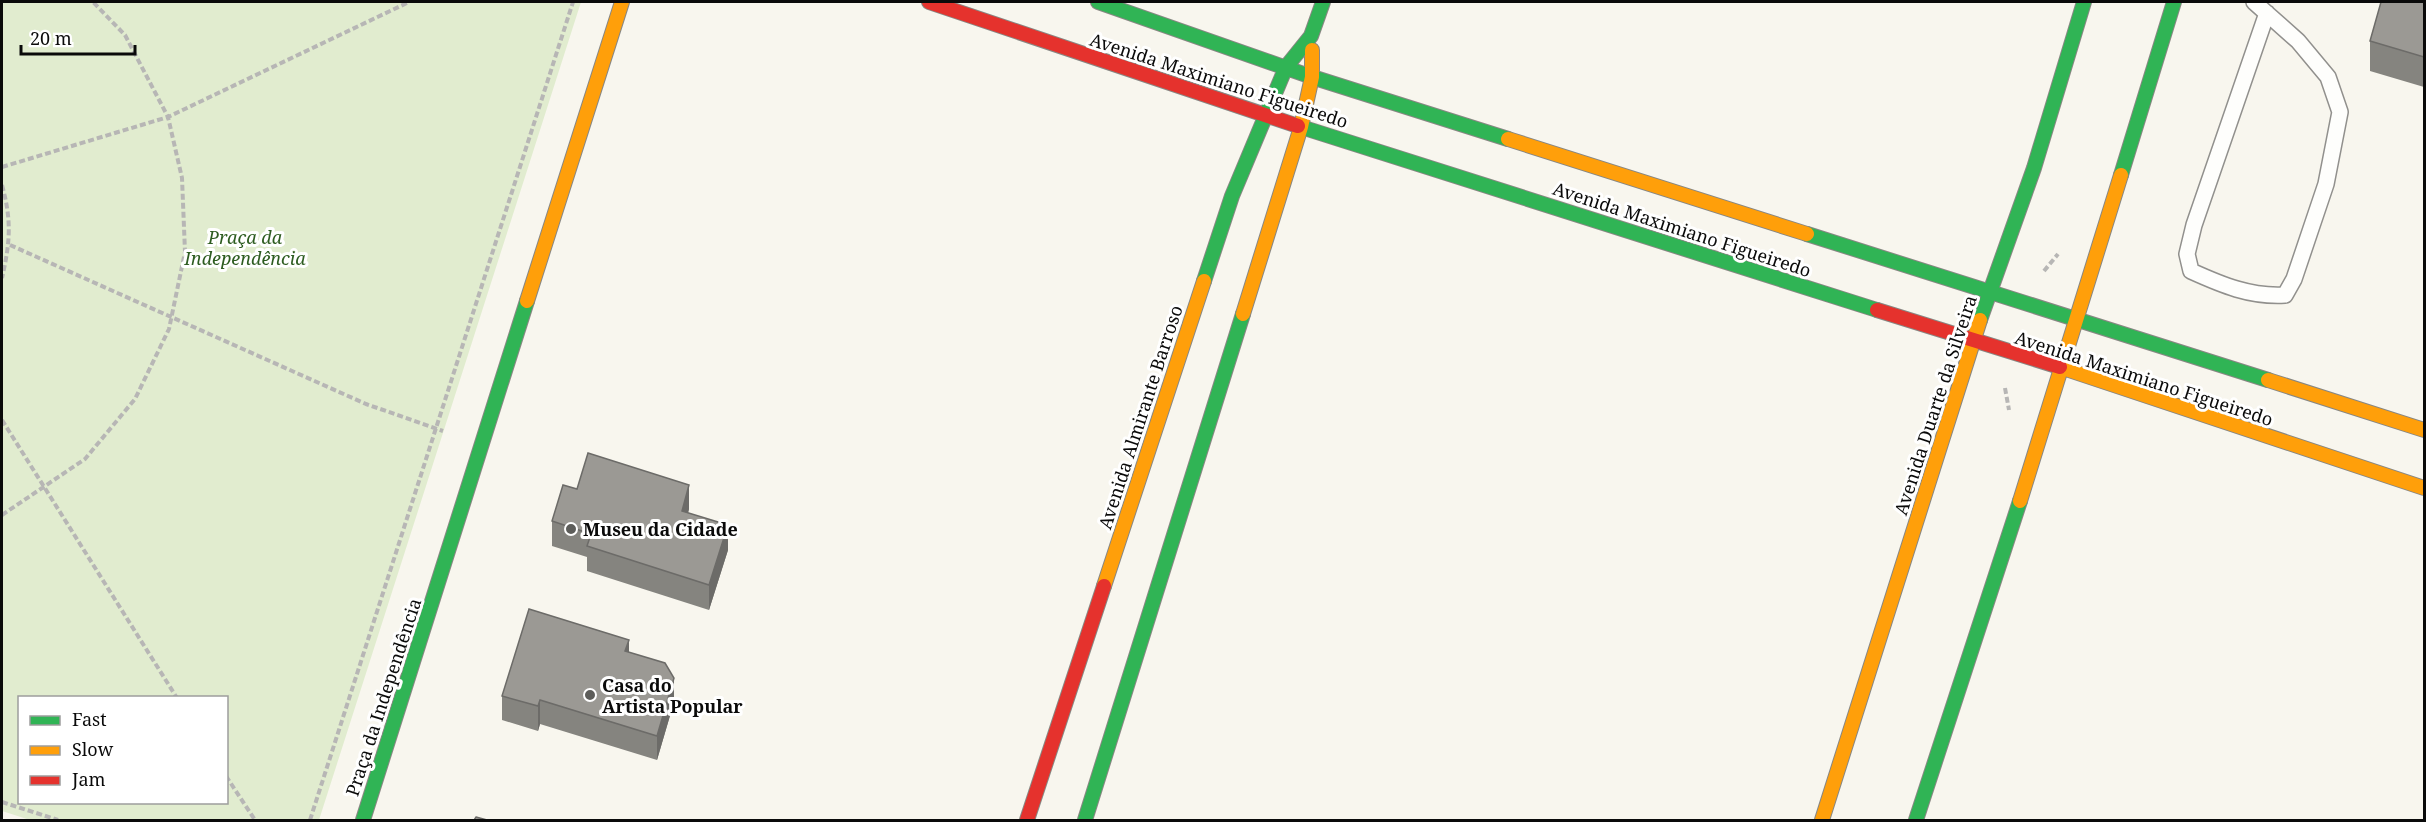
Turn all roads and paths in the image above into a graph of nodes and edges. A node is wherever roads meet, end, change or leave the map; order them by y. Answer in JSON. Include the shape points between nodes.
{"nodes":[{"id":1,"x":93,"y":2,"type":"edge"},
{"id":2,"x":409,"y":2,"type":"edge"},
{"id":3,"x":573,"y":2,"type":"edge"},
{"id":4,"x":622,"y":2,"type":"edge"},
{"id":5,"x":929,"y":2,"type":"edge"},
{"id":6,"x":1098,"y":2,"type":"edge"},
{"id":7,"x":1323,"y":2,"type":"edge"},
{"id":8,"x":2084,"y":2,"type":"edge"},
{"id":9,"x":2174,"y":2,"type":"edge"},
{"id":10,"x":2254,"y":2,"type":"edge"},
{"id":11,"x":2267,"y":14,"type":"junction"},
{"id":12,"x":1311,"y":36,"type":"junction"},
{"id":13,"x":1286,"y":67,"type":"junction"},
{"id":14,"x":1312,"y":77,"type":"junction"},
{"id":15,"x":1265,"y":115,"type":"junction"},
{"id":16,"x":168,"y":117,"type":"junction"},
{"id":17,"x":1301,"y":127,"type":"junction"},
{"id":18,"x":2,"y":167,"type":"edge"},
{"id":19,"x":2,"y":185,"type":"edge"},
{"id":20,"x":10,"y":245,"type":"junction"},
{"id":21,"x":2,"y":278,"type":"edge"},
{"id":22,"x":1991,"y":291,"type":"junction"},
{"id":23,"x":171,"y":317,"type":"junction"},
{"id":24,"x":2078,"y":319,"type":"junction"},
{"id":25,"x":1973,"y":341,"type":"junction"},
{"id":26,"x":2063,"y":368,"type":"junction"},
{"id":27,"x":2,"y":420,"type":"edge"},
{"id":28,"x":435,"y":427,"type":"junction"},
{"id":29,"x":2424,"y":430,"type":"edge"},
{"id":30,"x":443,"y":431,"type":"dead end"},
{"id":31,"x":44,"y":487,"type":"junction"},
{"id":32,"x":2424,"y":488,"type":"edge"},
{"id":33,"x":2,"y":515,"type":"edge"},
{"id":34,"x":176,"y":696,"type":"edge"},
{"id":35,"x":228,"y":779,"type":"edge"},
{"id":36,"x":2,"y":802,"type":"edge"},
{"id":37,"x":57,"y":820,"type":"edge"},
{"id":38,"x":255,"y":820,"type":"edge"},
{"id":39,"x":310,"y":820,"type":"edge"},
{"id":40,"x":363,"y":820,"type":"edge"},
{"id":41,"x":1027,"y":820,"type":"edge"},
{"id":42,"x":1084,"y":820,"type":"edge"},
{"id":43,"x":1822,"y":820,"type":"edge"},
{"id":44,"x":1917,"y":820,"type":"edge"}],
"edges":[{"from":1,"to":16,"type":"path","via":[[125,35]]},
{"from":2,"to":16,"type":"path"},
{"from":3,"to":28,"type":"path"},
{"from":4,"to":40,"type":"main road","name":"Praça da Independência"},
{"from":5,"to":15,"type":"main road","name":"Avenida Maximiano Figueiredo"},
{"from":6,"to":13,"type":"main road","name":"Avenida Maximiano Figueiredo"},
{"from":7,"to":12,"type":"main road","name":"Avenida Almirante Barroso"},
{"from":8,"to":22,"type":"main road","name":"Avenida Duarte da Silveira","via":[[2034,168]]},
{"from":9,"to":24,"type":"main road"},
{"from":10,"to":11,"type":"lane"},
{"from":11,"to":11,"type":"lane","via":[[2328,77],[2340,112],[2326,184],[2294,279],[2285,295],[2266,296],[2232,289],[2191,271],[2187,254]]},
{"from":12,"to":13,"type":"main road","name":"Avenida Almirante Barroso"},
{"from":12,"to":14,"type":"main road","name":"Avenida Almirante Barroso"},
{"from":13,"to":14,"type":"main road","name":"Avenida Maximiano Figueiredo"},
{"from":13,"to":15,"type":"main road","name":"Avenida Almirante Barroso"},
{"from":14,"to":17,"type":"main road","name":"Avenida Almirante Barroso"},
{"from":14,"to":22,"type":"main road","name":"Avenida Maximiano Figueiredo"},
{"from":15,"to":17,"type":"main road","name":"Avenida Maximiano Figueiredo"},
{"from":15,"to":41,"type":"main road","name":"Avenida Almirante Barroso","via":[[1232,196]]},
{"from":16,"to":18,"type":"path"},
{"from":16,"to":23,"type":"path","via":[[182,178],[185,252]]},
{"from":17,"to":25,"type":"main road","name":"Avenida Maximiano Figueiredo"},
{"from":17,"to":42,"type":"main road","name":"Avenida Almirante Barroso"},
{"from":19,"to":20,"type":"path","via":[[8,206]]},
{"from":20,"to":21,"type":"path"},
{"from":20,"to":23,"type":"path"},
{"from":22,"to":24,"type":"main road","name":"Avenida Maximiano Figueiredo"},
{"from":22,"to":25,"type":"main road","name":"Avenida Duarte da Silveira"},
{"from":23,"to":28,"type":"path","via":[[366,404]]},
{"from":23,"to":31,"type":"path","via":[[135,399],[86,459]]},
{"from":24,"to":26,"type":"main road"},
{"from":24,"to":29,"type":"main road","name":"Avenida Maximiano Figueiredo"},
{"from":25,"to":26,"type":"main road","name":"Avenida Maximiano Figueiredo"},
{"from":25,"to":43,"type":"main road","name":"Avenida Duarte da Silveira"},
{"from":26,"to":32,"type":"main road","name":"Avenida Maximiano Figueiredo"},
{"from":26,"to":44,"type":"main road"},
{"from":27,"to":31,"type":"path"},
{"from":28,"to":30,"type":"path"},
{"from":28,"to":39,"type":"path"},
{"from":31,"to":33,"type":"path"},
{"from":31,"to":34,"type":"path"},
{"from":35,"to":38,"type":"path"},
{"from":36,"to":37,"type":"path"}]}
